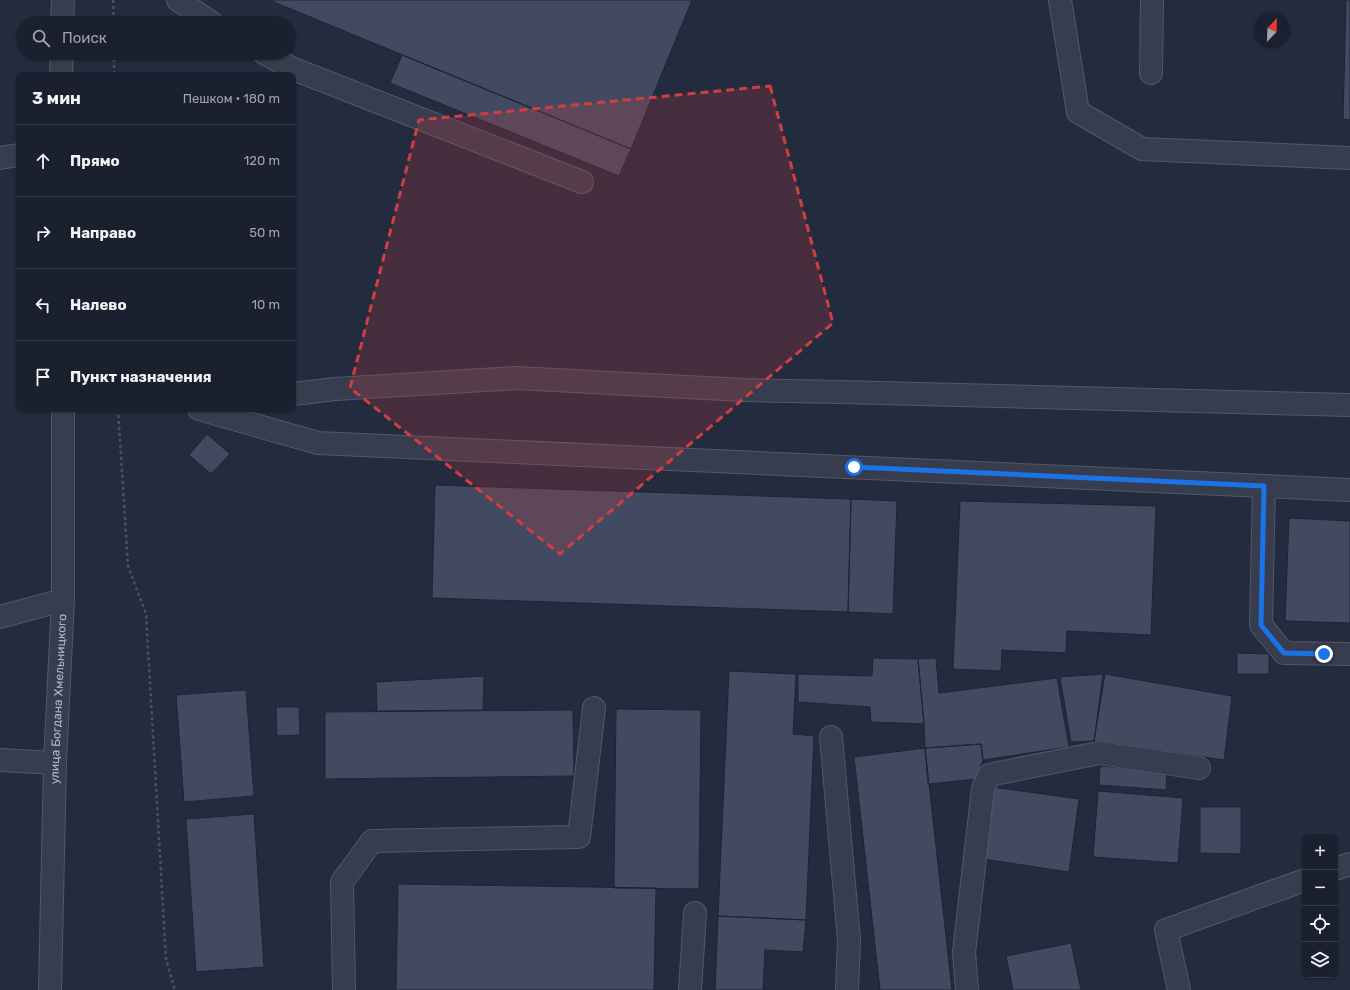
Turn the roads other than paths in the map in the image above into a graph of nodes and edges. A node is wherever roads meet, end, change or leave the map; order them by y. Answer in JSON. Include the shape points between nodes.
{"nodes":[{"id":1,"x":63,"y":0,"type":"edge"},
{"id":2,"x":178,"y":0,"type":"edge"},
{"id":3,"x":1060,"y":0,"type":"edge"},
{"id":4,"x":1152,"y":0,"type":"edge"},
{"id":5,"x":62,"y":16,"type":"edge"},
{"id":6,"x":202,"y":16,"type":"edge"},
{"id":7,"x":62,"y":60,"type":"edge"},
{"id":8,"x":277,"y":60,"type":"edge"},
{"id":9,"x":61,"y":72,"type":"edge"},
{"id":10,"x":1151,"y":73,"type":"dead end"},
{"id":11,"x":16,"y":156,"type":"edge"},
{"id":12,"x":0,"y":158,"type":"edge"},
{"id":13,"x":1350,"y":158,"type":"edge"},
{"id":14,"x":582,"y":182,"type":"dead end"},
{"id":15,"x":296,"y":394,"type":"edge"},
{"id":16,"x":1350,"y":405,"type":"edge"},
{"id":17,"x":63,"y":412,"type":"edge"},
{"id":18,"x":210,"y":412,"type":"edge"},
{"id":19,"x":1264,"y":486,"type":"junction"},
{"id":20,"x":1350,"y":490,"type":"edge"},
{"id":21,"x":63,"y":600,"type":"junction"},
{"id":22,"x":0,"y":617,"type":"edge"},
{"id":23,"x":1350,"y":654,"type":"edge"},
{"id":24,"x":594,"y":708,"type":"dead end"},
{"id":25,"x":831,"y":737,"type":"dead end"},
{"id":26,"x":0,"y":760,"type":"edge"},
{"id":27,"x":55,"y":763,"type":"junction"},
{"id":28,"x":1199,"y":768,"type":"dead end"},
{"id":29,"x":1350,"y":864,"type":"edge"},
{"id":30,"x":1338,"y":868,"type":"edge"},
{"id":31,"x":1302,"y":881,"type":"edge"},
{"id":32,"x":695,"y":913,"type":"dead end"},
{"id":33,"x":50,"y":990,"type":"edge"},
{"id":34,"x":344,"y":990,"type":"edge"},
{"id":35,"x":690,"y":990,"type":"edge"},
{"id":36,"x":847,"y":990,"type":"edge"},
{"id":37,"x":967,"y":990,"type":"edge"},
{"id":38,"x":1179,"y":990,"type":"edge"}],
"edges":[{"from":1,"to":5,"type":"street"},
{"from":2,"to":6,"type":"street"},
{"from":3,"to":13,"type":"street","via":[[1078,112],[1142,149]]},
{"from":4,"to":10,"type":"street"},
{"from":7,"to":9,"type":"street"},
{"from":8,"to":14,"type":"street","via":[[291,68]]},
{"from":11,"to":12,"type":"street"},
{"from":15,"to":16,"type":"street","via":[[335,388],[516,378],[743,390]]},
{"from":17,"to":21,"type":"street","name":"улица Богдана Хмельницкого"},
{"from":18,"to":19,"type":"street","via":[[318,442]]},
{"from":19,"to":20,"type":"street"},
{"from":19,"to":23,"type":"street","via":[[1261,625],[1284,653]]},
{"from":21,"to":22,"type":"street"},
{"from":21,"to":27,"type":"street","name":"улица Богдана Хмельницкого"},
{"from":24,"to":34,"type":"street","via":[[579,836],[372,842],[342,882]]},
{"from":25,"to":36,"type":"street","via":[[849,940]]},
{"from":26,"to":27,"type":"street"},
{"from":27,"to":33,"type":"street","name":"улица Богдана Хмельницкого"},
{"from":28,"to":37,"type":"street","via":[[1099,753],[989,775],[983,789],[964,952]]},
{"from":29,"to":30,"type":"street"},
{"from":31,"to":38,"type":"street","via":[[1166,930]]},
{"from":32,"to":35,"type":"street"}]}
